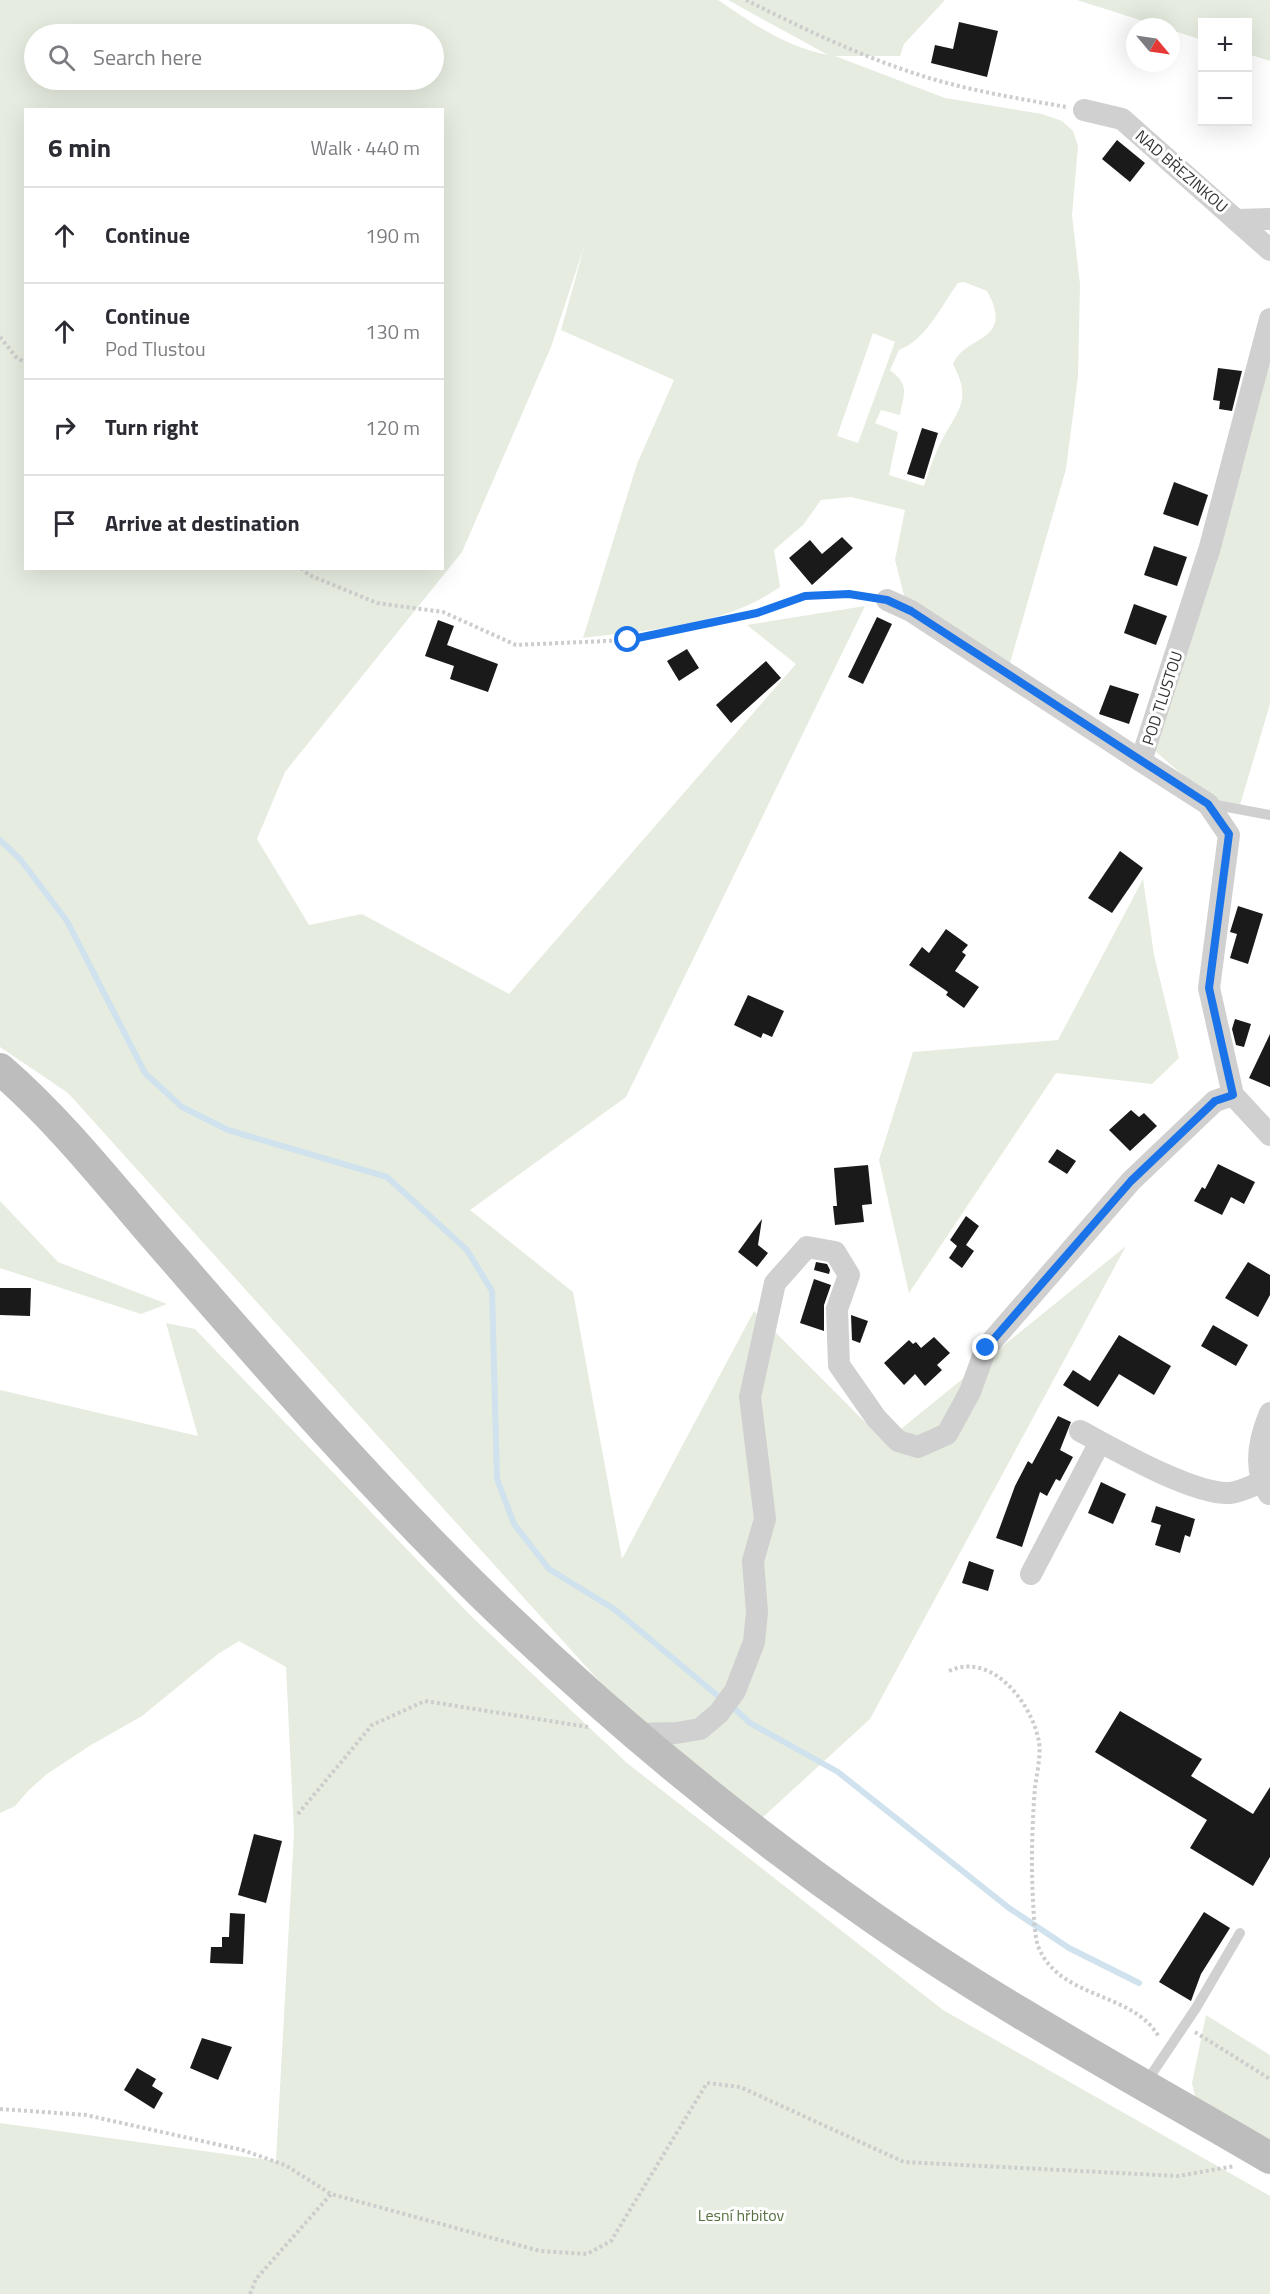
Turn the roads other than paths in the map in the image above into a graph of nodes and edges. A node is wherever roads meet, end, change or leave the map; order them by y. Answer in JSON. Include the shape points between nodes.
{"nodes":[{"id":1,"x":1084,"y":110,"type":"road end"},
{"id":2,"x":1270,"y":219,"type":"edge"},
{"id":3,"x":1237,"y":220,"type":"junction"},
{"id":4,"x":1270,"y":250,"type":"edge"},
{"id":5,"x":1270,"y":318,"type":"edge"},
{"id":6,"x":887,"y":600,"type":"road end"},
{"id":7,"x":1141,"y":761,"type":"junction"},
{"id":8,"x":1208,"y":804,"type":"junction"},
{"id":9,"x":1270,"y":815,"type":"edge"},
{"id":10,"x":0,"y":1069,"type":"edge"},
{"id":11,"x":1233,"y":1095,"type":"junction"},
{"id":12,"x":1270,"y":1135,"type":"edge"},
{"id":13,"x":1270,"y":1413,"type":"edge"},
{"id":14,"x":1080,"y":1431,"type":"dead end"},
{"id":15,"x":1100,"y":1442,"type":"junction"},
{"id":16,"x":1266,"y":1489,"type":"edge"},
{"id":17,"x":1031,"y":1574,"type":"dead end"},
{"id":18,"x":634,"y":1734,"type":"junction"},
{"id":19,"x":1240,"y":1933,"type":"dead end"},
{"id":20,"x":1145,"y":2085,"type":"junction"},
{"id":21,"x":1258,"y":2161,"type":"edge"}],
"edges":[{"from":1,"to":3,"type":"street","name":"NAD BŘEZINKOU","via":[[1122,119]]},
{"from":2,"to":3,"type":"street"},
{"from":3,"to":4,"type":"street","name":"NAD BŘEZINKOU"},
{"from":5,"to":7,"type":"street","name":"POD TLUSTOU","via":[[1210,547]]},
{"from":6,"to":7,"type":"street","via":[[911,611]]},
{"from":7,"to":8,"type":"street","name":"POD TLUSTOU"},
{"from":8,"to":9,"type":"lane"},
{"from":8,"to":11,"type":"street","name":"POD TLUSTOU","via":[[1229,834],[1209,988]]},
{"from":10,"to":18,"type":"main road","via":[[47,1112],[233,1327],[391,1501],[513,1623]]},
{"from":11,"to":12,"type":"street"},
{"from":11,"to":18,"type":"street","via":[[1215,1101],[1131,1181],[986,1348],[970,1392],[947,1434],[918,1447],[898,1441],[876,1418],[839,1365],[837,1309],[849,1275],[835,1252],[807,1247],[775,1283],[750,1397],[765,1519],[753,1561],[757,1612],[754,1642],[735,1691],[719,1713],[700,1729]]},
{"from":13,"to":16,"type":"street","via":[[1260,1435]]},
{"from":14,"to":15,"type":"street"},
{"from":15,"to":16,"type":"street","via":[[1183,1481],[1215,1491]]},
{"from":15,"to":17,"type":"street"},
{"from":18,"to":20,"type":"main road","via":[[872,1917],[986,1992]]},
{"from":19,"to":20,"type":"lane"},
{"from":20,"to":21,"type":"main road"}]}
